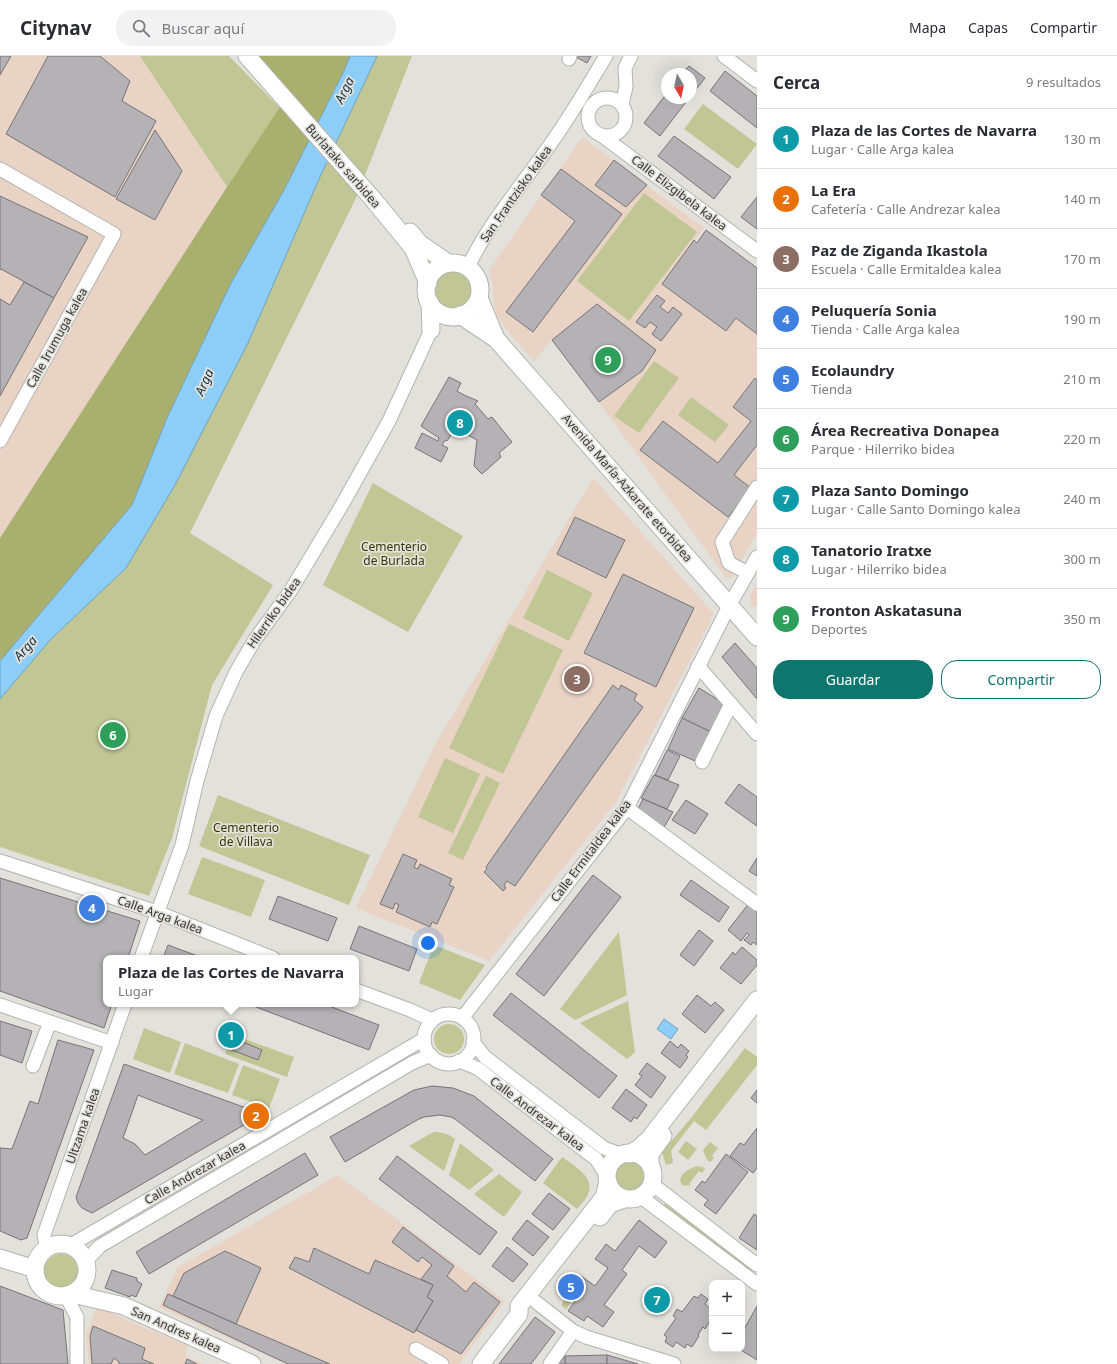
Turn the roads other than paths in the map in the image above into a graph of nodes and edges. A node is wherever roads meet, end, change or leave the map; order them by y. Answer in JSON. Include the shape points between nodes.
{"nodes":[{"id":1,"x":247,"y":56,"type":"edge"},
{"id":2,"x":259,"y":56,"type":"edge"},
{"id":3,"x":606,"y":56,"type":"edge"},
{"id":4,"x":631,"y":56,"type":"edge"},
{"id":5,"x":724,"y":56,"type":"edge"},
{"id":6,"x":757,"y":81,"type":"edge"},
{"id":7,"x":281,"y":87,"type":"junction"},
{"id":8,"x":579,"y":101,"type":"junction"},
{"id":9,"x":622,"y":104,"type":"junction"},
{"id":10,"x":590,"y":108,"type":"junction"},
{"id":11,"x":565,"y":121,"type":"junction"},
{"id":12,"x":589,"y":124,"type":"junction"},
{"id":13,"x":601,"y":135,"type":"junction"},
{"id":14,"x":0,"y":169,"type":"edge"},
{"id":15,"x":373,"y":195,"type":"junction"},
{"id":16,"x":757,"y":251,"type":"edge"},
{"id":17,"x":448,"y":264,"type":"junction"},
{"id":18,"x":468,"y":267,"type":"junction"},
{"id":19,"x":428,"y":283,"type":"junction"},
{"id":20,"x":479,"y":298,"type":"junction"},
{"id":21,"x":430,"y":303,"type":"junction"},
{"id":22,"x":456,"y":316,"type":"junction"},
{"id":23,"x":431,"y":330,"type":"junction"},
{"id":24,"x":496,"y":339,"type":"junction"},
{"id":25,"x":0,"y":441,"type":"edge"},
{"id":26,"x":757,"y":487,"type":"edge"},
{"id":27,"x":757,"y":557,"type":"edge"},
{"id":28,"x":748,"y":573,"type":"junction"},
{"id":29,"x":729,"y":606,"type":"junction"},
{"id":30,"x":757,"y":637,"type":"edge"},
{"id":31,"x":698,"y":666,"type":"junction"},
{"id":32,"x":731,"y":704,"type":"junction"},
{"id":33,"x":757,"y":734,"type":"edge"},
{"id":34,"x":702,"y":762,"type":"dead end"},
{"id":35,"x":627,"y":808,"type":"junction"},
{"id":36,"x":0,"y":861,"type":"edge"},
{"id":37,"x":757,"y":904,"type":"edge"},
{"id":38,"x":158,"y":912,"type":"junction"},
{"id":39,"x":142,"y":955,"type":"edge"},
{"id":40,"x":266,"y":955,"type":"edge"},
{"id":41,"x":359,"y":991,"type":"edge"},
{"id":42,"x":757,"y":1000,"type":"edge"},
{"id":43,"x":0,"y":1005,"type":"edge"},
{"id":44,"x":124,"y":1007,"type":"edge"},
{"id":45,"x":757,"y":1016,"type":"edge"},
{"id":46,"x":462,"y":1018,"type":"junction"},
{"id":47,"x":432,"y":1020,"type":"junction"},
{"id":48,"x":50,"y":1022,"type":"junction"},
{"id":49,"x":424,"y":1039,"type":"junction"},
{"id":50,"x":473,"y":1042,"type":"junction"},
{"id":51,"x":112,"y":1043,"type":"junction"},
{"id":52,"x":431,"y":1056,"type":"junction"},
{"id":53,"x":459,"y":1061,"type":"junction"},
{"id":54,"x":33,"y":1066,"type":"dead end"},
{"id":55,"x":625,"y":1154,"type":"junction"},
{"id":56,"x":650,"y":1165,"type":"junction"},
{"id":57,"x":607,"y":1179,"type":"junction"},
{"id":58,"x":652,"y":1184,"type":"junction"},
{"id":59,"x":641,"y":1197,"type":"junction"},
{"id":60,"x":624,"y":1199,"type":"junction"},
{"id":61,"x":69,"y":1246,"type":"junction"},
{"id":62,"x":47,"y":1249,"type":"junction"},
{"id":63,"x":0,"y":1258,"type":"edge"},
{"id":64,"x":86,"y":1260,"type":"junction"},
{"id":65,"x":757,"y":1265,"type":"edge"},
{"id":66,"x":35,"y":1269,"type":"junction"},
{"id":67,"x":86,"y":1279,"type":"junction"},
{"id":68,"x":757,"y":1284,"type":"edge"},
{"id":69,"x":69,"y":1295,"type":"junction"},
{"id":70,"x":99,"y":1300,"type":"junction"},
{"id":71,"x":536,"y":1302,"type":"junction"},
{"id":72,"x":519,"y":1314,"type":"junction"},
{"id":73,"x":77,"y":1318,"type":"junction"},
{"id":74,"x":574,"y":1331,"type":"junction"},
{"id":75,"x":416,"y":1349,"type":"dead end"},
{"id":76,"x":77,"y":1364,"type":"edge"},
{"id":77,"x":252,"y":1364,"type":"edge"},
{"id":78,"x":442,"y":1364,"type":"edge"},
{"id":79,"x":481,"y":1364,"type":"edge"},
{"id":80,"x":550,"y":1364,"type":"edge"},
{"id":81,"x":674,"y":1364,"type":"edge"}],
"edges":[{"from":1,"to":7,"type":"main road","name":"Burlatako sarbidea"},
{"from":2,"to":7,"type":"main road","name":"Burlatako sarbidea"},
{"from":3,"to":8,"type":"street","name":"San Frantzisko kalea"},
{"from":4,"to":9,"type":"street","via":[[625,68],[626,87]]},
{"from":5,"to":6,"type":"street"},
{"from":7,"to":15,"type":"main road","name":"Burlatako sarbidea"},
{"from":8,"to":10,"type":"street"},
{"from":8,"to":11,"type":"street","name":"San Frantzisko kalea"},
{"from":9,"to":10,"type":"street","via":[[614,98],[605,98],[598,100]]},
{"from":9,"to":13,"type":"street","via":[[627,118],[624,126],[616,134]]},
{"from":10,"to":12,"type":"street"},
{"from":11,"to":12,"type":"street"},
{"from":11,"to":18,"type":"street","name":"San Frantzisko kalea","via":[[475,252]]},
{"from":12,"to":13,"type":"street"},
{"from":13,"to":16,"type":"street","name":"Calle Elizgibela kalea"},
{"from":14,"to":25,"type":"street","name":"Calle Irumuga kalea","via":[[114,234]]},
{"from":15,"to":17,"type":"main road","name":"Burlatako sarbidea","via":[[419,242]]},
{"from":15,"to":19,"type":"main road","name":"Burlatako sarbidea","via":[[413,248]]},
{"from":17,"to":18,"type":"main road","via":[[462,264]]},
{"from":17,"to":19,"type":"main road","via":[[433,272]]},
{"from":18,"to":20,"type":"main road","via":[[479,281]]},
{"from":19,"to":21,"type":"main road"},
{"from":20,"to":22,"type":"main road","via":[[470,311]]},
{"from":20,"to":24,"type":"main road"},
{"from":21,"to":22,"type":"main road","via":[[442,314]]},
{"from":21,"to":23,"type":"main road","name":"Hilerriko bidea"},
{"from":22,"to":23,"type":"main road"},
{"from":22,"to":24,"type":"main road"},
{"from":23,"to":38,"type":"street","name":"Hilerriko bidea","via":[[389,421],[342,505],[291,590],[254,641],[236,672],[216,716],[182,845]]},
{"from":24,"to":29,"type":"main road","name":"Avenida María-Azkarate etorbidea"},
{"from":26,"to":28,"type":"street","via":[[722,542],[728,563]]},
{"from":27,"to":28,"type":"street","name":"Calle Ermitaldea kalea"},
{"from":28,"to":29,"type":"street","name":"Calle Ermitaldea kalea"},
{"from":29,"to":30,"type":"main road","name":"Avenida María-Azkarate etorbidea"},
{"from":29,"to":31,"type":"street","name":"Calle Ermitaldea kalea"},
{"from":31,"to":32,"type":"street"},
{"from":31,"to":35,"type":"street","name":"Calle Ermitaldea kalea"},
{"from":32,"to":33,"type":"street"},
{"from":32,"to":34,"type":"street"},
{"from":35,"to":37,"type":"street"},
{"from":35,"to":46,"type":"street","name":"Calle Ermitaldea kalea"},
{"from":36,"to":38,"type":"street","name":"Calle Arga kalea"},
{"from":38,"to":39,"type":"street"},
{"from":38,"to":40,"type":"street","name":"Calle Arga kalea"},
{"from":41,"to":47,"type":"street"},
{"from":42,"to":55,"type":"main road","via":[[649,1139],[638,1149]]},
{"from":43,"to":48,"type":"street"},
{"from":44,"to":51,"type":"street","name":"Ultzama kalea"},
{"from":45,"to":56,"type":"main road","via":[[656,1144],[650,1154]]},
{"from":46,"to":47,"type":"street","via":[[447,1014]]},
{"from":46,"to":50,"type":"street","via":[[471,1028]]},
{"from":47,"to":49,"type":"street"},
{"from":48,"to":51,"type":"street"},
{"from":48,"to":54,"type":"street"},
{"from":49,"to":52,"type":"street"},
{"from":49,"to":61,"type":"street","name":"Calle Andrezar kalea"},
{"from":50,"to":53,"type":"street","via":[[471,1050]]},
{"from":50,"to":55,"type":"street","name":"Calle Andrezar kalea","via":[[485,1057],[604,1148]]},
{"from":51,"to":62,"type":"street","name":"Ultzama kalea","via":[[44,1235]]},
{"from":52,"to":53,"type":"street","via":[[444,1063]]},
{"from":52,"to":64,"type":"street","name":"Calle Andrezar kalea","via":[[412,1064],[100,1246]]},
{"from":53,"to":57,"type":"street","name":"Calle Andrezar kalea","via":[[477,1068],[596,1159]]},
{"from":55,"to":56,"type":"main road","via":[[636,1154]]},
{"from":55,"to":57,"type":"main road","via":[[611,1163]]},
{"from":56,"to":58,"type":"main road"},
{"from":57,"to":60,"type":"main road","via":[[610,1188]]},
{"from":57,"to":72,"type":"main road","via":[[604,1197],[519,1306]]},
{"from":58,"to":59,"type":"main road"},
{"from":58,"to":65,"type":"street"},
{"from":59,"to":60,"type":"main road"},
{"from":59,"to":68,"type":"street"},
{"from":60,"to":71,"type":"main road","via":[[610,1204]]},
{"from":61,"to":62,"type":"main road","via":[[54,1245]]},
{"from":61,"to":64,"type":"main road","via":[[76,1249]]},
{"from":62,"to":66,"type":"main road","via":[[41,1254]]},
{"from":63,"to":66,"type":"main road"},
{"from":64,"to":67,"type":"main road"},
{"from":66,"to":69,"type":"main road","via":[[36,1277],[44,1290],[58,1296]]},
{"from":67,"to":69,"type":"main road","via":[[81,1288]]},
{"from":67,"to":70,"type":"main road"},
{"from":69,"to":70,"type":"main road","name":"San Andres kalea"},
{"from":69,"to":73,"type":"street"},
{"from":70,"to":73,"type":"street","via":[[84,1307]]},
{"from":70,"to":77,"type":"main road","name":"San Andres kalea","via":[[124,1306]]},
{"from":71,"to":72,"type":"main road","via":[[527,1313]]},
{"from":71,"to":74,"type":"street"},
{"from":72,"to":79,"type":"main road"},
{"from":73,"to":76,"type":"street"},
{"from":74,"to":80,"type":"street"},
{"from":74,"to":81,"type":"street"},
{"from":75,"to":78,"type":"street"}]}
